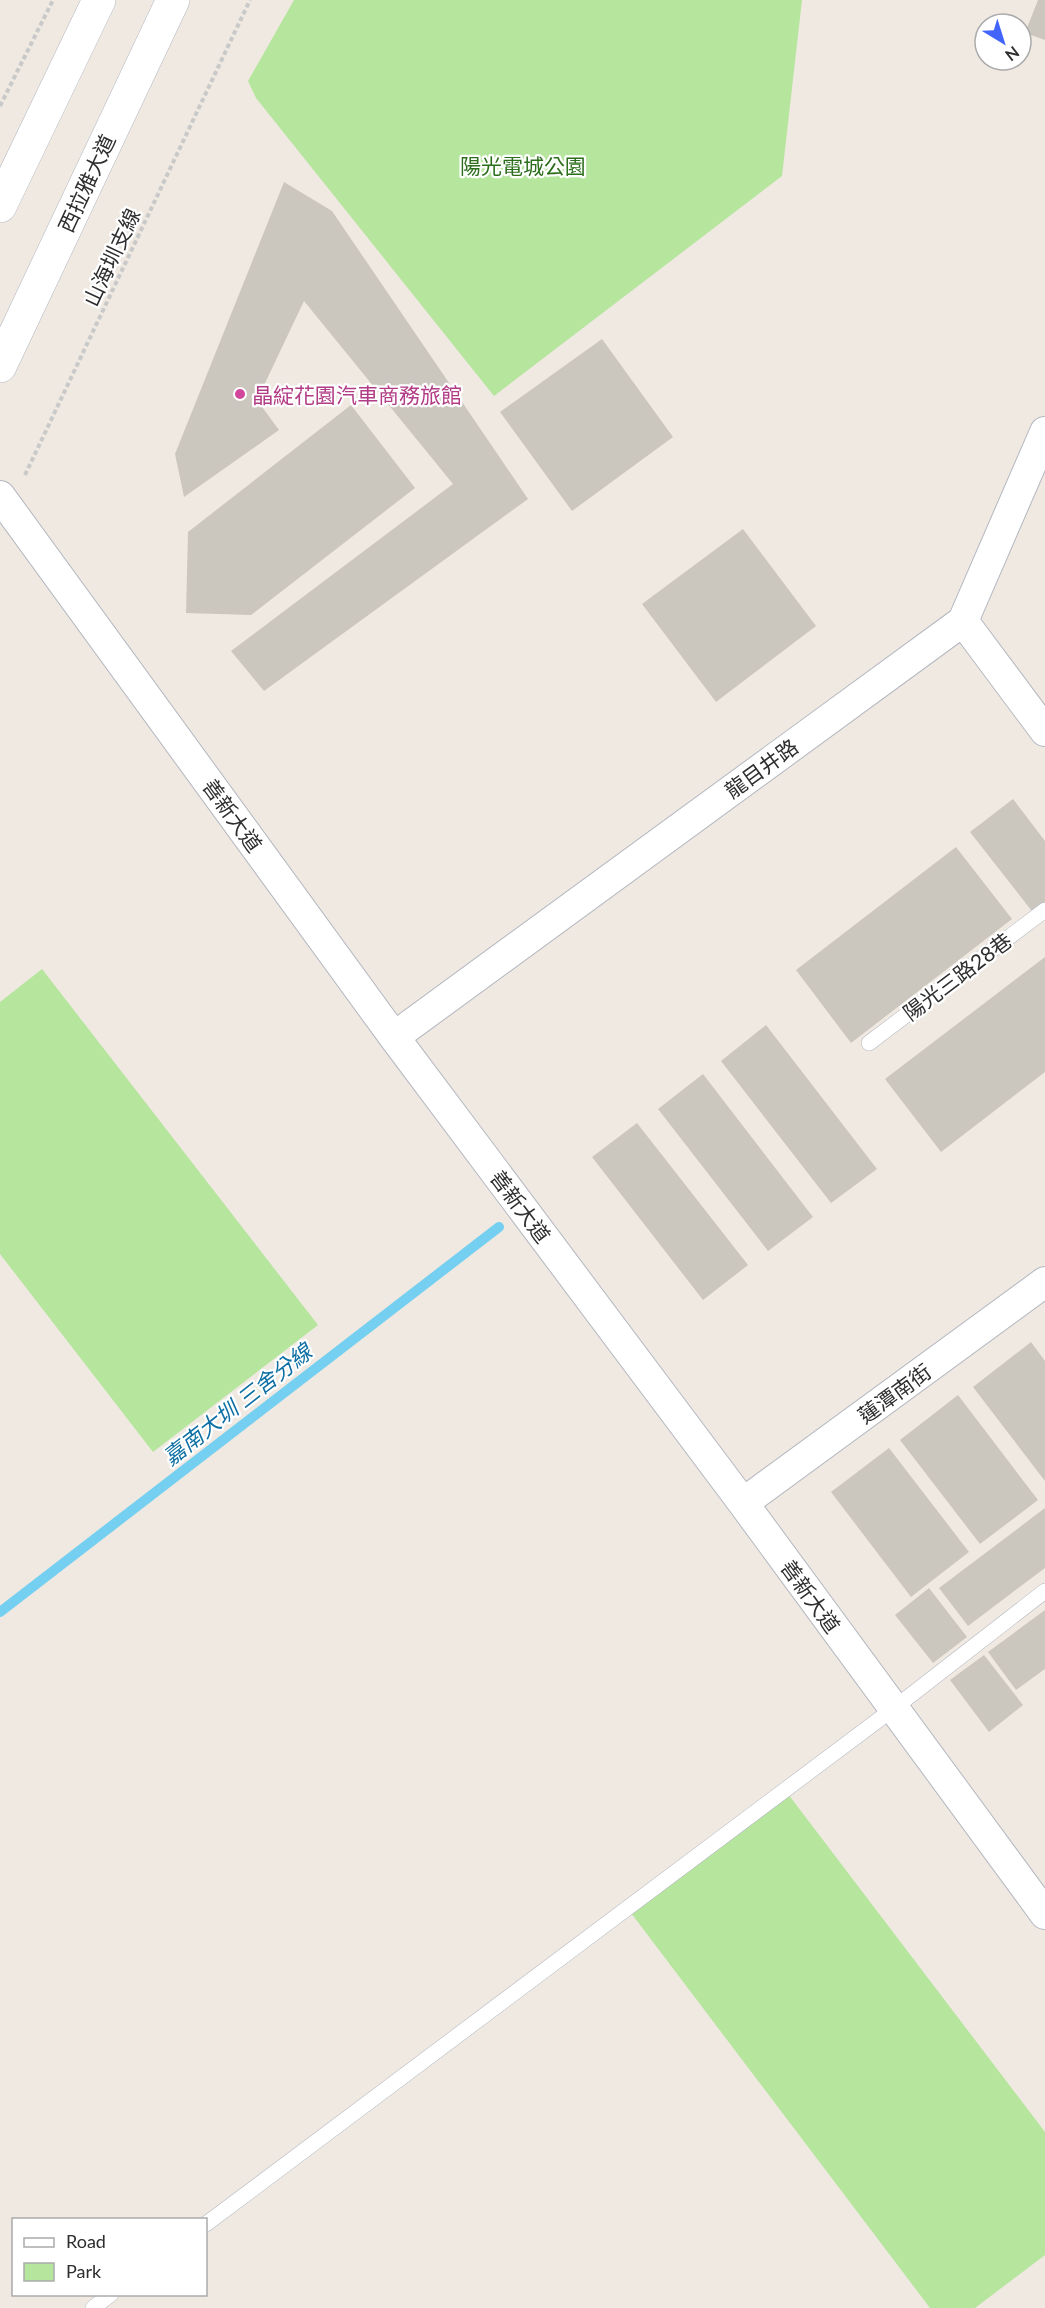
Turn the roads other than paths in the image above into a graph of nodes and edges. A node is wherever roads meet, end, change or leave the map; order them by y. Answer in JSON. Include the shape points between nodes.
{"nodes":[{"id":1,"x":99,"y":0,"type":"edge"},
{"id":2,"x":173,"y":0,"type":"edge"},
{"id":3,"x":0,"y":206,"type":"edge"},
{"id":4,"x":0,"y":366,"type":"edge"},
{"id":5,"x":1045,"y":432,"type":"edge"},
{"id":6,"x":4,"y":502,"type":"edge"},
{"id":7,"x":963,"y":621,"type":"junction"},
{"id":8,"x":1045,"y":731,"type":"edge"},
{"id":9,"x":1045,"y":910,"type":"edge"},
{"id":10,"x":394,"y":1037,"type":"junction"},
{"id":11,"x":869,"y":1043,"type":"dead end"},
{"id":12,"x":1045,"y":1282,"type":"edge"},
{"id":13,"x":743,"y":1503,"type":"junction"},
{"id":14,"x":1045,"y":1591,"type":"edge"},
{"id":15,"x":893,"y":1708,"type":"junction"},
{"id":16,"x":1045,"y":1914,"type":"edge"},
{"id":17,"x":207,"y":2223,"type":"edge"},
{"id":18,"x":110,"y":2296,"type":"edge"},
{"id":19,"x":93,"y":2308,"type":"edge"}],
"edges":[{"from":1,"to":3,"type":"street"},
{"from":2,"to":4,"type":"street","name":"西拉雅大道"},
{"from":5,"to":7,"type":"street"},
{"from":6,"to":10,"type":"street","name":"善新大道"},
{"from":7,"to":8,"type":"street"},
{"from":7,"to":10,"type":"street","name":"龍目井路"},
{"from":9,"to":11,"type":"lane","name":"陽光三路28巷"},
{"from":10,"to":13,"type":"street","name":"善新大道"},
{"from":12,"to":13,"type":"street","name":"蓮潭南街"},
{"from":13,"to":15,"type":"street","name":"善新大道"},
{"from":14,"to":15,"type":"lane"},
{"from":15,"to":16,"type":"street","name":"善新大道"},
{"from":15,"to":17,"type":"lane"},
{"from":18,"to":19,"type":"lane"}]}
